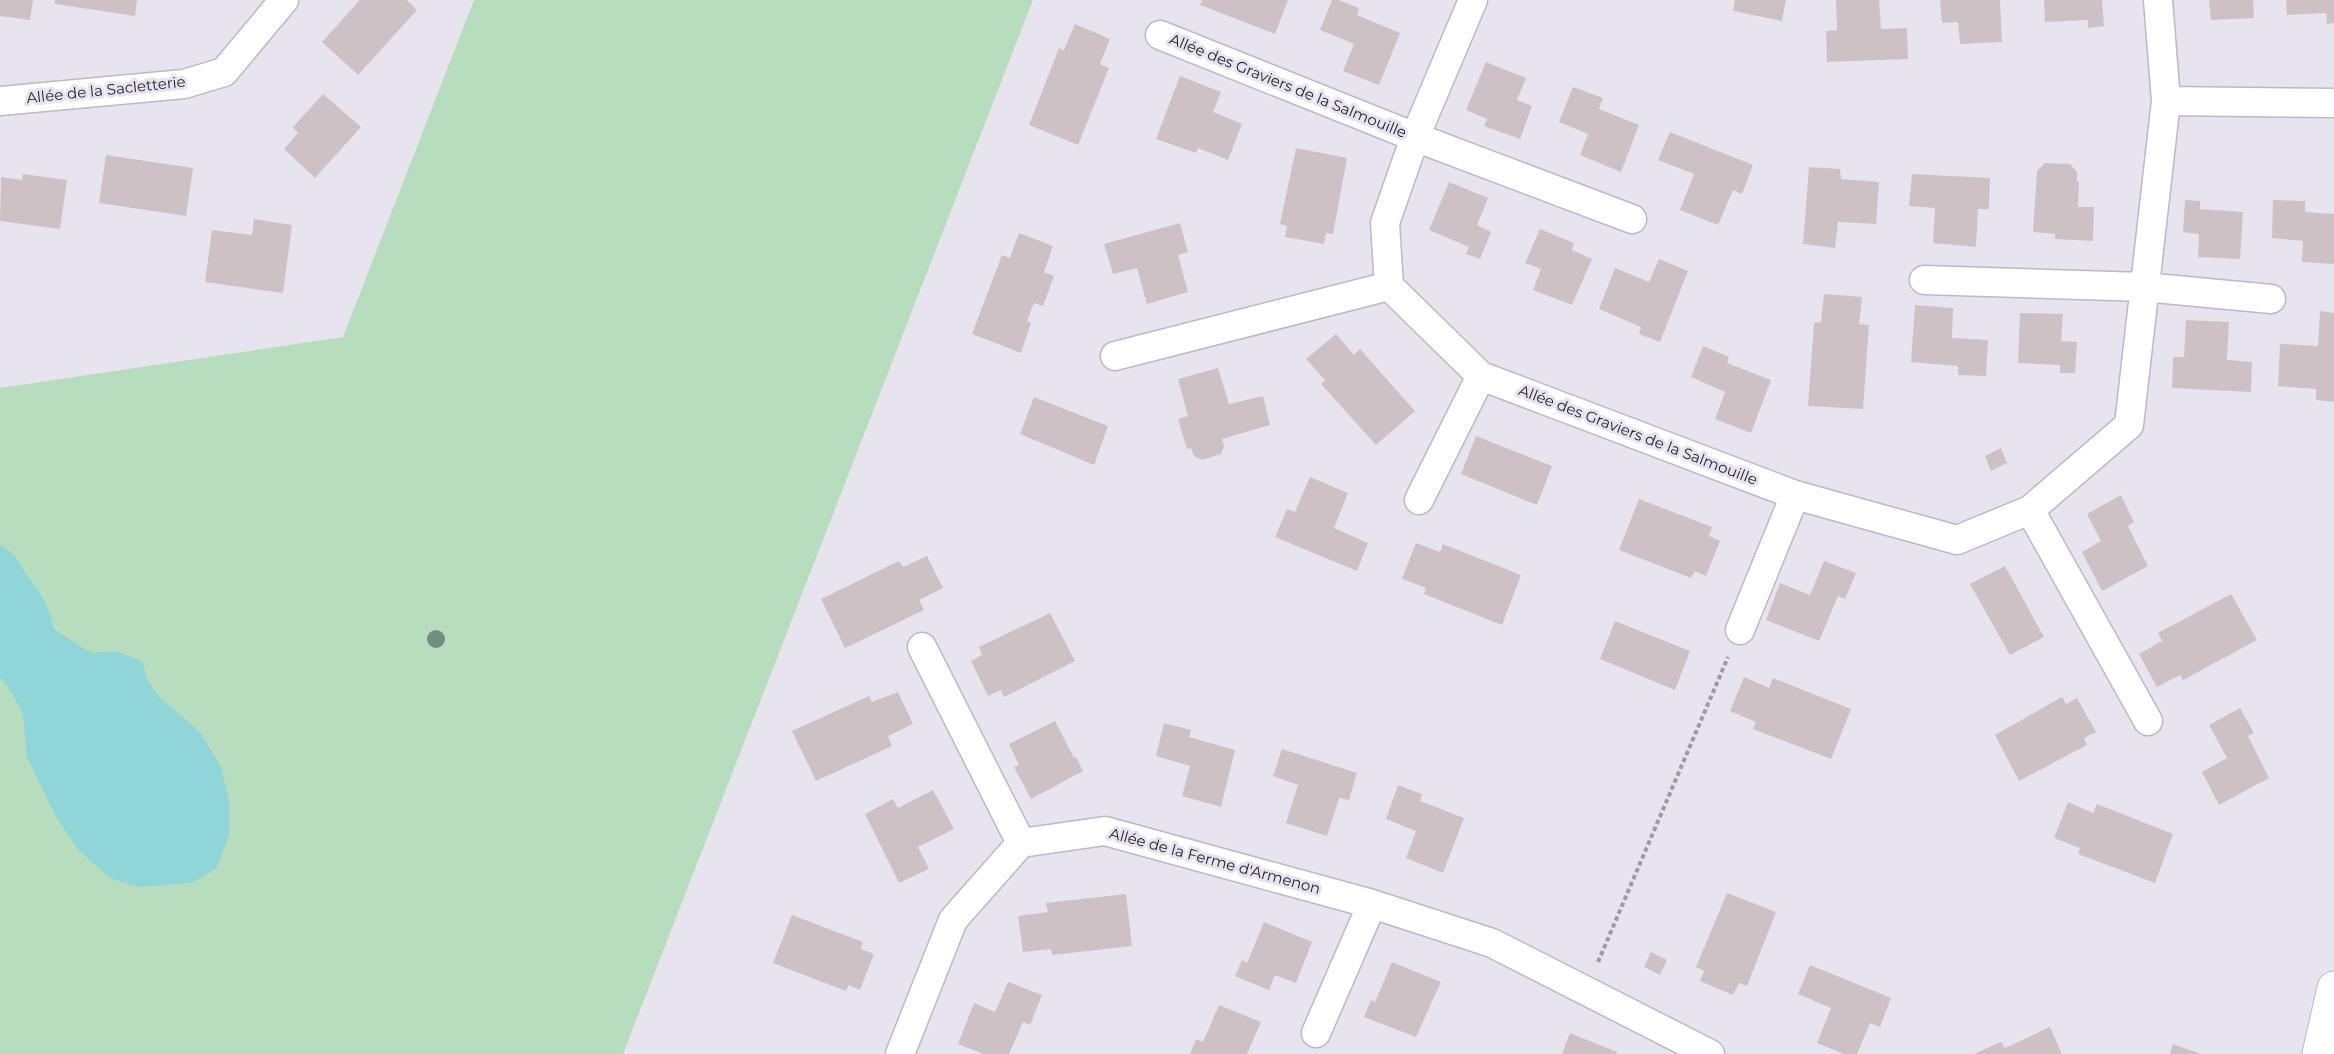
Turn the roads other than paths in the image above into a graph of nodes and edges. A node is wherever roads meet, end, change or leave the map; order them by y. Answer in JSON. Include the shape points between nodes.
{"nodes":[{"id":1,"x":284,"y":0,"type":"edge"},
{"id":2,"x":1473,"y":0,"type":"edge"},
{"id":3,"x":2158,"y":0,"type":"edge"},
{"id":4,"x":1160,"y":35,"type":"dead end"},
{"id":5,"x":0,"y":100,"type":"edge"},
{"id":6,"x":2166,"y":101,"type":"junction"},
{"id":7,"x":2334,"y":103,"type":"edge"},
{"id":8,"x":1415,"y":137,"type":"junction"},
{"id":9,"x":1632,"y":219,"type":"dead end"},
{"id":10,"x":1924,"y":280,"type":"dead end"},
{"id":11,"x":1389,"y":286,"type":"junction"},
{"id":12,"x":2144,"y":287,"type":"junction"},
{"id":13,"x":2271,"y":299,"type":"dead end"},
{"id":14,"x":1115,"y":356,"type":"dead end"},
{"id":15,"x":1481,"y":376,"type":"junction"},
{"id":16,"x":1795,"y":495,"type":"junction"},
{"id":17,"x":1419,"y":500,"type":"dead end"},
{"id":18,"x":2030,"y":510,"type":"junction"},
{"id":19,"x":1740,"y":630,"type":"road end"},
{"id":20,"x":922,"y":647,"type":"dead end"},
{"id":21,"x":2148,"y":721,"type":"dead end"},
{"id":22,"x":1021,"y":843,"type":"junction"},
{"id":23,"x":1372,"y":904,"type":"junction"},
{"id":24,"x":2334,"y":988,"type":"edge"},
{"id":25,"x":1316,"y":1033,"type":"dead end"},
{"id":26,"x":1664,"y":1043,"type":"edge"},
{"id":27,"x":900,"y":1054,"type":"edge"},
{"id":28,"x":1710,"y":1054,"type":"edge"},
{"id":29,"x":2319,"y":1054,"type":"edge"}],
"edges":[{"from":1,"to":5,"type":"street","name":"Allée de la Sacletterie","via":[[224,72],[184,84]]},
{"from":2,"to":8,"type":"street","name":"Allée des Graviers de la Salmouille"},
{"from":3,"to":6,"type":"street","name":"Allée des Graviers de la Salmouille"},
{"from":4,"to":8,"type":"street","name":"Allée des Graviers de la Salmouille"},
{"from":6,"to":7,"type":"street"},
{"from":6,"to":12,"type":"street","name":"Allée des Graviers de la Salmouille"},
{"from":8,"to":9,"type":"street","name":"Allée des Graviers de la Salmouille"},
{"from":8,"to":11,"type":"street","name":"Allée des Graviers de la Salmouille","via":[[1385,223]]},
{"from":10,"to":12,"type":"street"},
{"from":11,"to":14,"type":"street"},
{"from":11,"to":15,"type":"street","name":"Allée des Graviers de la Salmouille"},
{"from":12,"to":13,"type":"street"},
{"from":12,"to":18,"type":"street","name":"Allée des Graviers de la Salmouille","via":[[2129,425]]},
{"from":15,"to":16,"type":"street","name":"Allée des Graviers de la Salmouille"},
{"from":15,"to":17,"type":"street"},
{"from":16,"to":18,"type":"street","name":"Allée des Graviers de la Salmouille","via":[[1956,540]]},
{"from":16,"to":19,"type":"street"},
{"from":18,"to":21,"type":"street"},
{"from":20,"to":22,"type":"street"},
{"from":22,"to":23,"type":"street","name":"Allée de la Ferme d'Armenon","via":[[1105,831]]},
{"from":22,"to":27,"type":"street","via":[[953,921]]},
{"from":23,"to":25,"type":"street"},
{"from":23,"to":26,"type":"street","name":"Allée de la Ferme d'Armenon","via":[[1492,943],[1586,990]]},
{"from":24,"to":29,"type":"street"},
{"from":26,"to":28,"type":"street","name":"Allée de la Ferme d'Armenon"}]}
